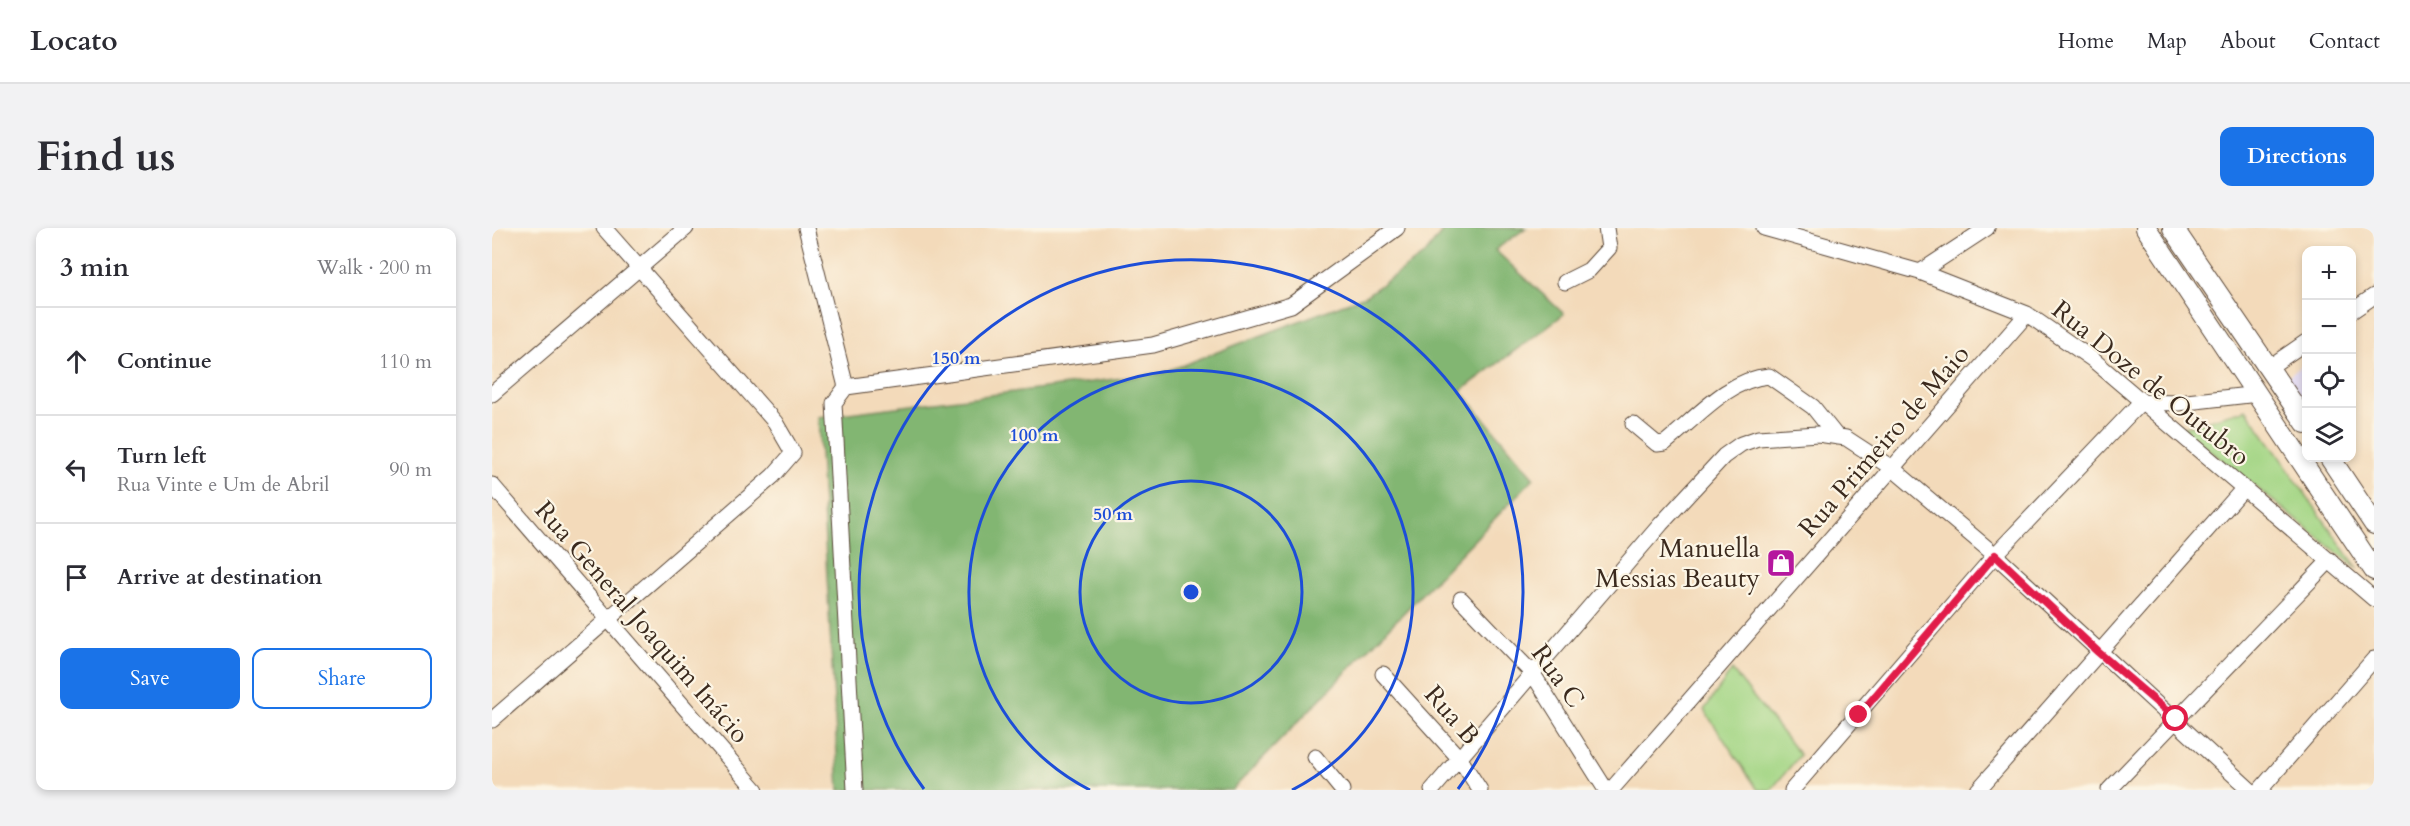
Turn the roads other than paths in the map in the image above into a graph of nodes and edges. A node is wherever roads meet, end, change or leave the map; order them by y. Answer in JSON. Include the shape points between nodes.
{"nodes":[{"id":1,"x":604,"y":228,"type":"edge"},
{"id":2,"x":686,"y":228,"type":"edge"},
{"id":3,"x":807,"y":228,"type":"edge"},
{"id":4,"x":1397,"y":228,"type":"edge"},
{"id":5,"x":1606,"y":228,"type":"edge"},
{"id":6,"x":1764,"y":228,"type":"edge"},
{"id":7,"x":1987,"y":228,"type":"edge"},
{"id":8,"x":2146,"y":228,"type":"edge"},
{"id":9,"x":2173,"y":228,"type":"edge"},
{"id":10,"x":638,"y":268,"type":"junction"},
{"id":11,"x":1920,"y":272,"type":"junction"},
{"id":12,"x":1564,"y":282,"type":"dead end"},
{"id":13,"x":2374,"y":296,"type":"edge"},
{"id":14,"x":2356,"y":308,"type":"edge"},
{"id":15,"x":2027,"y":314,"type":"junction"},
{"id":16,"x":2302,"y":345,"type":"edge"},
{"id":17,"x":2268,"y":368,"type":"junction"},
{"id":18,"x":846,"y":387,"type":"junction"},
{"id":19,"x":492,"y":394,"type":"edge"},
{"id":20,"x":2258,"y":394,"type":"junction"},
{"id":21,"x":2141,"y":402,"type":"junction"},
{"id":22,"x":2302,"y":416,"type":"edge"},
{"id":23,"x":1633,"y":424,"type":"dead end"},
{"id":24,"x":1842,"y":437,"type":"junction"},
{"id":25,"x":2333,"y":462,"type":"edge"},
{"id":26,"x":1892,"y":468,"type":"junction"},
{"id":27,"x":492,"y":485,"type":"edge"},
{"id":28,"x":2244,"y":488,"type":"junction"},
{"id":29,"x":2374,"y":524,"type":"edge"},
{"id":30,"x":1995,"y":555,"type":"junction"},
{"id":31,"x":2330,"y":560,"type":"junction"},
{"id":32,"x":2374,"y":570,"type":"edge"},
{"id":33,"x":1461,"y":599,"type":"dead end"},
{"id":34,"x":2374,"y":599,"type":"edge"},
{"id":35,"x":608,"y":617,"type":"junction"},
{"id":36,"x":2098,"y":652,"type":"junction"},
{"id":37,"x":2374,"y":659,"type":"edge"},
{"id":38,"x":1383,"y":674,"type":"dead end"},
{"id":39,"x":1533,"y":674,"type":"junction"},
{"id":40,"x":2176,"y":719,"type":"junction"},
{"id":41,"x":492,"y":720,"type":"edge"},
{"id":42,"x":1315,"y":757,"type":"dead end"},
{"id":43,"x":1460,"y":759,"type":"junction"},
{"id":44,"x":756,"y":790,"type":"edge"},
{"id":45,"x":855,"y":790,"type":"edge"},
{"id":46,"x":1342,"y":790,"type":"edge"},
{"id":47,"x":1432,"y":790,"type":"edge"},
{"id":48,"x":1480,"y":790,"type":"edge"},
{"id":49,"x":1606,"y":790,"type":"edge"},
{"id":50,"x":1611,"y":790,"type":"edge"},
{"id":51,"x":1792,"y":790,"type":"edge"},
{"id":52,"x":1978,"y":790,"type":"edge"},
{"id":53,"x":2109,"y":790,"type":"edge"},
{"id":54,"x":2250,"y":790,"type":"edge"},
{"id":55,"x":2260,"y":790,"type":"edge"}],
"edges":[{"from":1,"to":10,"type":"street"},
{"from":2,"to":10,"type":"street"},
{"from":3,"to":18,"type":"street"},
{"from":4,"to":18,"type":"street","via":[[1280,309],[1153,345]]},
{"from":5,"to":12,"type":"street","via":[[1609,248],[1589,270]]},
{"from":6,"to":11,"type":"street","name":"Rua Doze de Outubro"},
{"from":7,"to":11,"type":"street"},
{"from":8,"to":20,"type":"main road"},
{"from":9,"to":17,"type":"main road"},
{"from":10,"to":19,"type":"street"},
{"from":10,"to":35,"type":"street","via":[[775,422],[793,453],[773,476]]},
{"from":11,"to":15,"type":"street","name":"Rua Doze de Outubro"},
{"from":13,"to":14,"type":"street"},
{"from":15,"to":21,"type":"street","name":"Rua Doze de Outubro","via":[[2084,353]]},
{"from":15,"to":26,"type":"street","name":"Rua Primeiro de Maio"},
{"from":16,"to":17,"type":"street"},
{"from":17,"to":22,"type":"main road"},
{"from":18,"to":45,"type":"street","via":[[834,403]]},
{"from":20,"to":21,"type":"street","via":[[2178,403]]},
{"from":20,"to":32,"type":"main road"},
{"from":21,"to":28,"type":"street","name":"Rua Doze de Outubro"},
{"from":21,"to":30,"type":"street"},
{"from":23,"to":24,"type":"street","via":[[1657,444],[1665,443],[1711,403],[1752,377],[1769,376],[1813,407]]},
{"from":24,"to":26,"type":"street"},
{"from":24,"to":39,"type":"street","via":[[1818,434],[1758,438],[1732,450],[1661,524]]},
{"from":25,"to":29,"type":"main road"},
{"from":26,"to":30,"type":"street"},
{"from":26,"to":50,"type":"street","name":"Rua Primeiro de Maio"},
{"from":27,"to":35,"type":"street","name":"Rua General Joaquim Inácio"},
{"from":28,"to":31,"type":"street","name":"Rua Doze de Outubro"},
{"from":28,"to":36,"type":"street"},
{"from":30,"to":36,"type":"street"},
{"from":30,"to":51,"type":"street"},
{"from":31,"to":34,"type":"street","name":"Rua Doze de Outubro"},
{"from":31,"to":40,"type":"street"},
{"from":33,"to":39,"type":"street","name":"Rua C"},
{"from":35,"to":41,"type":"street"},
{"from":35,"to":44,"type":"street","name":"Rua General Joaquim Inácio"},
{"from":36,"to":40,"type":"street"},
{"from":36,"to":52,"type":"street"},
{"from":37,"to":55,"type":"street"},
{"from":38,"to":43,"type":"street","name":"Rua B"},
{"from":39,"to":43,"type":"street"},
{"from":39,"to":49,"type":"street","name":"Rua C"},
{"from":40,"to":53,"type":"street"},
{"from":40,"to":54,"type":"street"},
{"from":42,"to":46,"type":"street"},
{"from":43,"to":47,"type":"street"},
{"from":43,"to":48,"type":"street","name":"Rua B"}]}
